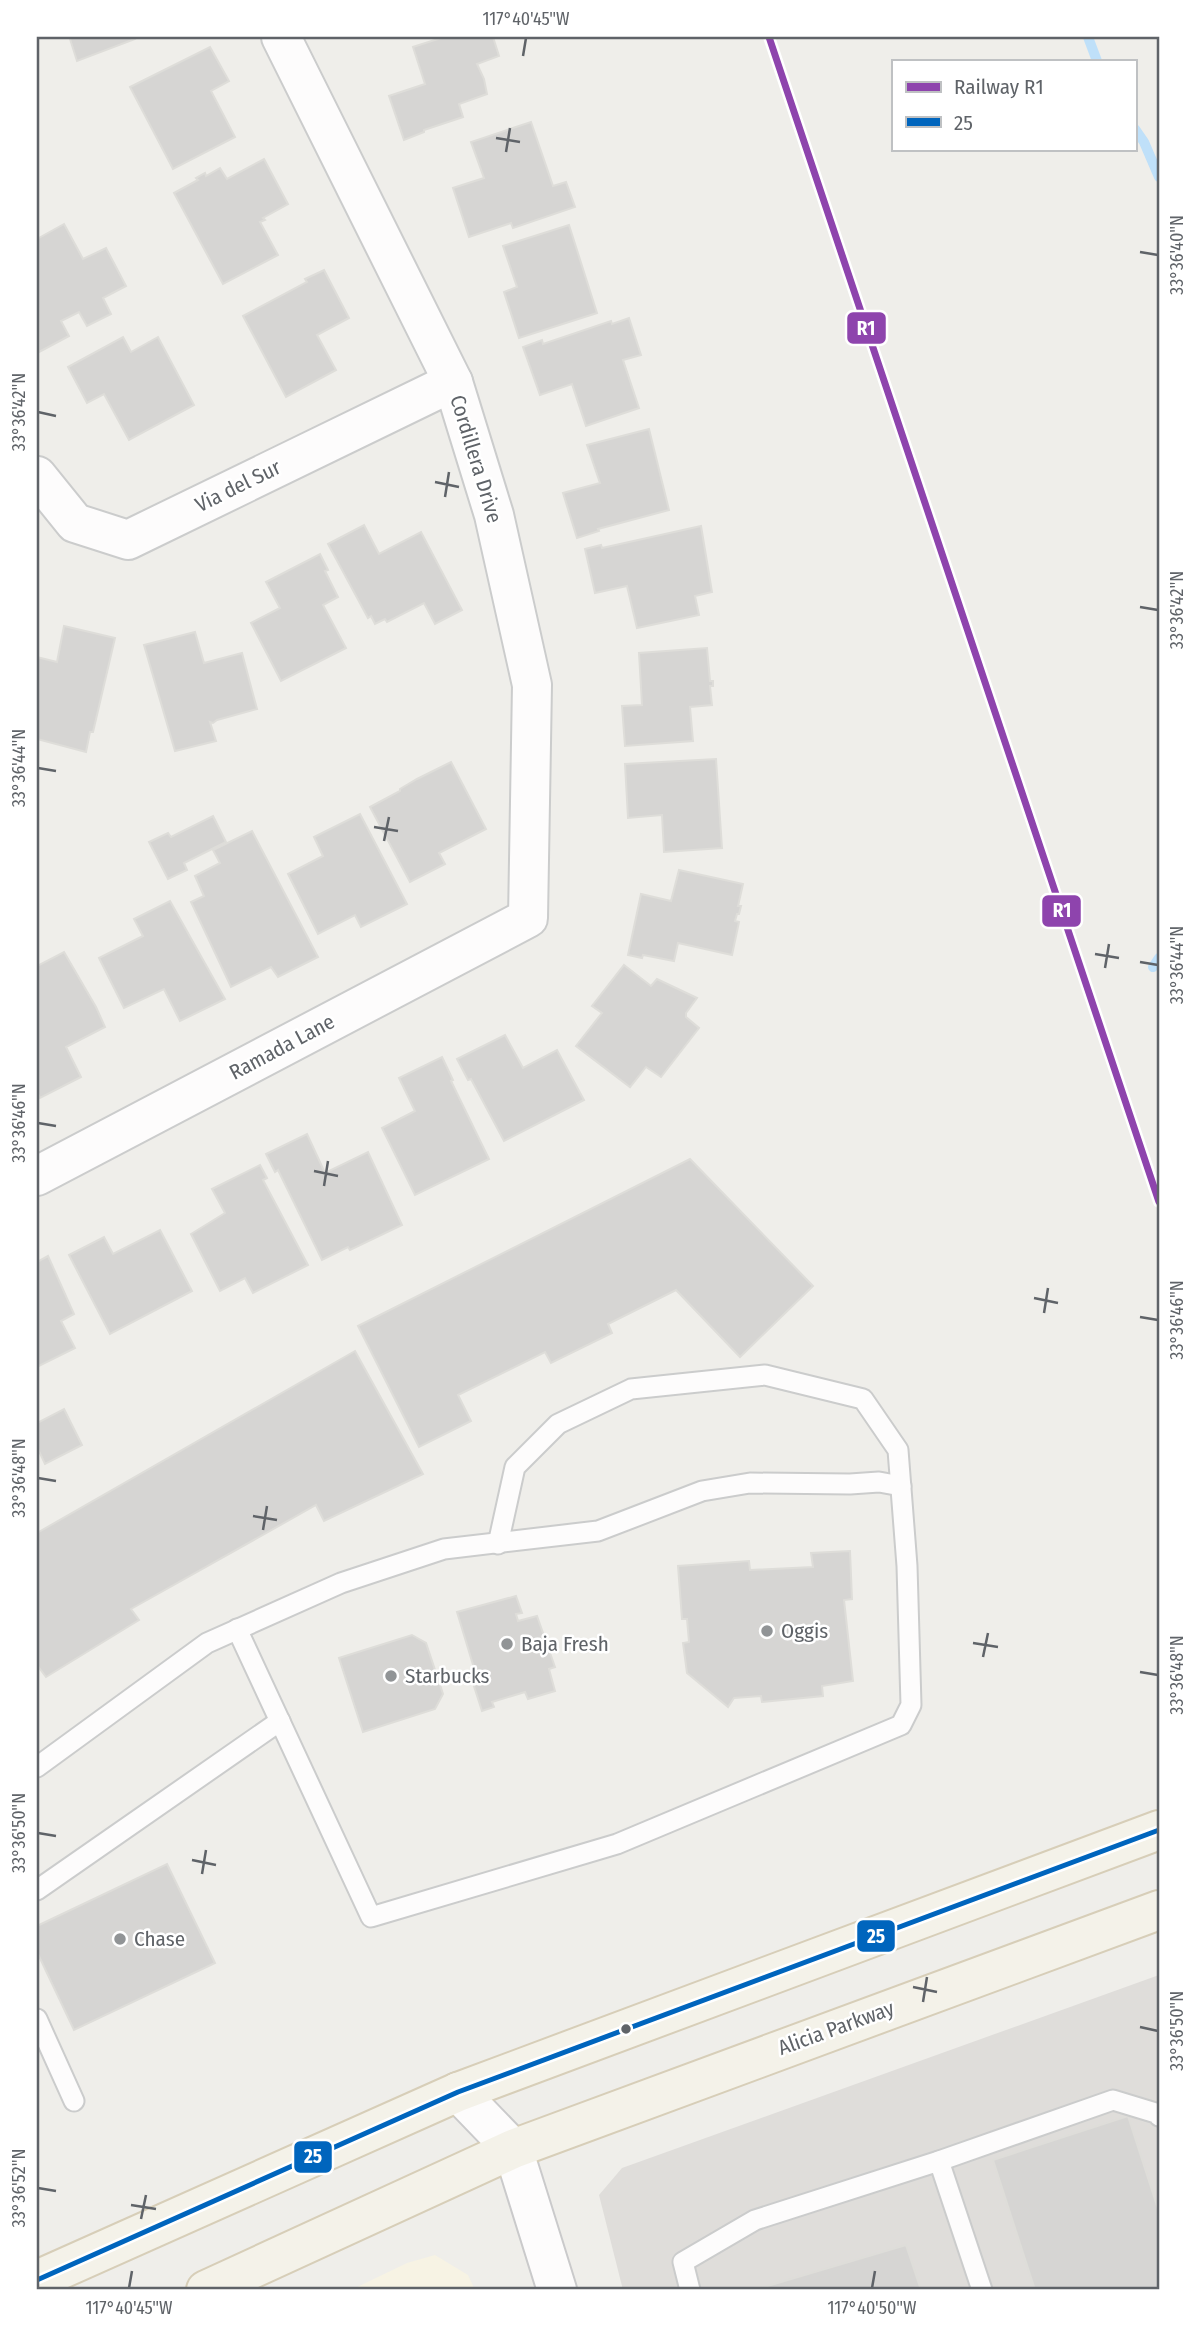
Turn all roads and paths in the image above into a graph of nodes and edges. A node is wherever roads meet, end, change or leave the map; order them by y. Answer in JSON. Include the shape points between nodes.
{"nodes":[{"id":1,"x":281,"y":37,"type":"edge"},
{"id":2,"x":453,"y":382,"type":"junction"},
{"id":3,"x":37,"y":476,"type":"edge"},
{"id":4,"x":528,"y":918,"type":"joint"},
{"id":5,"x":37,"y":1176,"type":"edge"},
{"id":6,"x":901,"y":1486,"type":"junction"},
{"id":7,"x":498,"y":1544,"type":"junction"},
{"id":8,"x":237,"y":1629,"type":"junction"},
{"id":9,"x":280,"y":1721,"type":"junction"},
{"id":10,"x":37,"y":1767,"type":"edge"},
{"id":11,"x":1159,"y":1830,"type":"edge"},
{"id":12,"x":37,"y":1890,"type":"edge"},
{"id":13,"x":1159,"y":1910,"type":"edge"},
{"id":14,"x":37,"y":2020,"type":"edge"},
{"id":15,"x":458,"y":2092,"type":"junction"},
{"id":16,"x":74,"y":2101,"type":"dead end"},
{"id":17,"x":1159,"y":2116,"type":"edge"},
{"id":18,"x":513,"y":2149,"type":"junction"},
{"id":19,"x":939,"y":2161,"type":"junction"},
{"id":20,"x":37,"y":2280,"type":"edge"},
{"id":21,"x":206,"y":2290,"type":"edge"},
{"id":22,"x":557,"y":2290,"type":"edge"},
{"id":23,"x":690,"y":2290,"type":"edge"},
{"id":24,"x":982,"y":2290,"type":"edge"}],
"edges":[{"from":1,"to":2,"type":"street","name":"Cordillera Drive"},
{"from":2,"to":3,"type":"street","name":"Via del Sur","via":[[128,540],[75,523]]},
{"from":2,"to":4,"type":"street","name":"Cordillera Drive","via":[[494,515],[532,685]]},
{"from":4,"to":5,"type":"street","name":"Ramada Lane"},
{"from":6,"to":7,"type":"lane","via":[[879,1482],[750,1483],[702,1490],[598,1531]]},
{"from":6,"to":7,"type":"lane","via":[[898,1450],[863,1399],[765,1375],[631,1389],[558,1424],[515,1467]]},
{"from":6,"to":9,"type":"lane","via":[[911,1705],[901,1725],[617,1844],[371,1917]]},
{"from":7,"to":8,"type":"lane","via":[[444,1549],[341,1583]]},
{"from":8,"to":9,"type":"lane"},
{"from":8,"to":10,"type":"lane","via":[[207,1643]]},
{"from":9,"to":12,"type":"lane"},
{"from":11,"to":15,"type":"main road"},
{"from":13,"to":18,"type":"main road","name":"Alicia Parkway"},
{"from":14,"to":16,"type":"lane"},
{"from":15,"to":18,"type":"street"},
{"from":15,"to":20,"type":"main road"},
{"from":17,"to":19,"type":"lane","via":[[1112,2100]]},
{"from":18,"to":21,"type":"main road","name":"Alicia Parkway"},
{"from":18,"to":22,"type":"street"},
{"from":19,"to":23,"type":"lane","via":[[755,2220],[683,2262]]},
{"from":19,"to":24,"type":"lane"}]}
